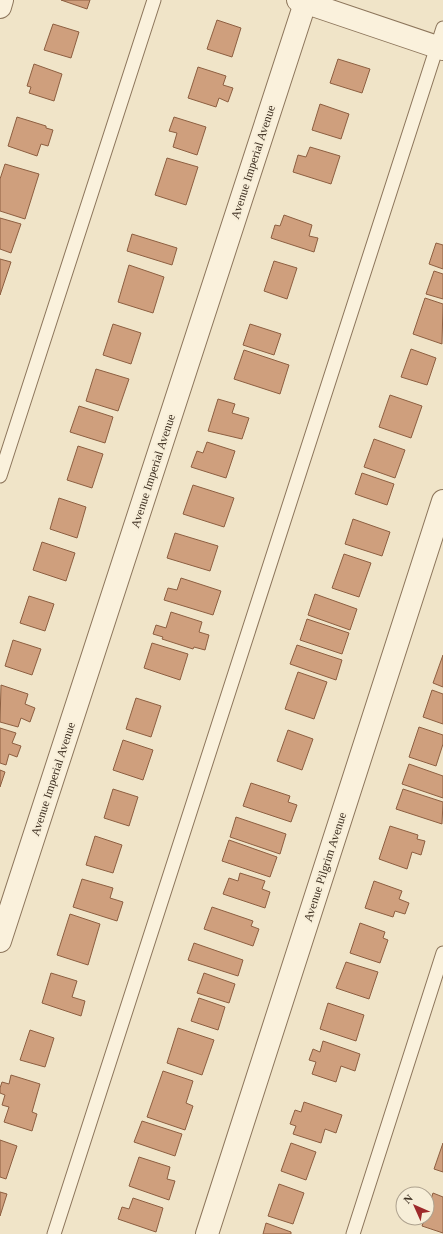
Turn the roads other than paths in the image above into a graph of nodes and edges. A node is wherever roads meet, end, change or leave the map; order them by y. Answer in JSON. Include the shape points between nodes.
{"nodes":[{"id":1,"x":2,"y":0,"type":"edge"},
{"id":2,"x":154,"y":0,"type":"edge"},
{"id":3,"x":303,"y":1,"type":"edge"},
{"id":4,"x":0,"y":8,"type":"edge"},
{"id":5,"x":441,"y":41,"type":"edge"},
{"id":6,"x":0,"y":476,"type":"edge"},
{"id":7,"x":443,"y":501,"type":"edge"},
{"id":8,"x":0,"y":941,"type":"edge"},
{"id":9,"x":443,"y":953,"type":"edge"},
{"id":10,"x":54,"y":1234,"type":"edge"},
{"id":11,"x":207,"y":1234,"type":"edge"},
{"id":12,"x":353,"y":1234,"type":"edge"}],
"edges":[{"from":1,"to":4,"type":"street"},
{"from":2,"to":6,"type":"lane"},
{"from":3,"to":5,"type":"street"},
{"from":3,"to":8,"type":"street","name":"Avenue Imperial Avenue"},
{"from":5,"to":10,"type":"lane"},
{"from":7,"to":11,"type":"street","name":"Avenue Pilgrim Avenue"},
{"from":9,"to":12,"type":"lane"}]}
